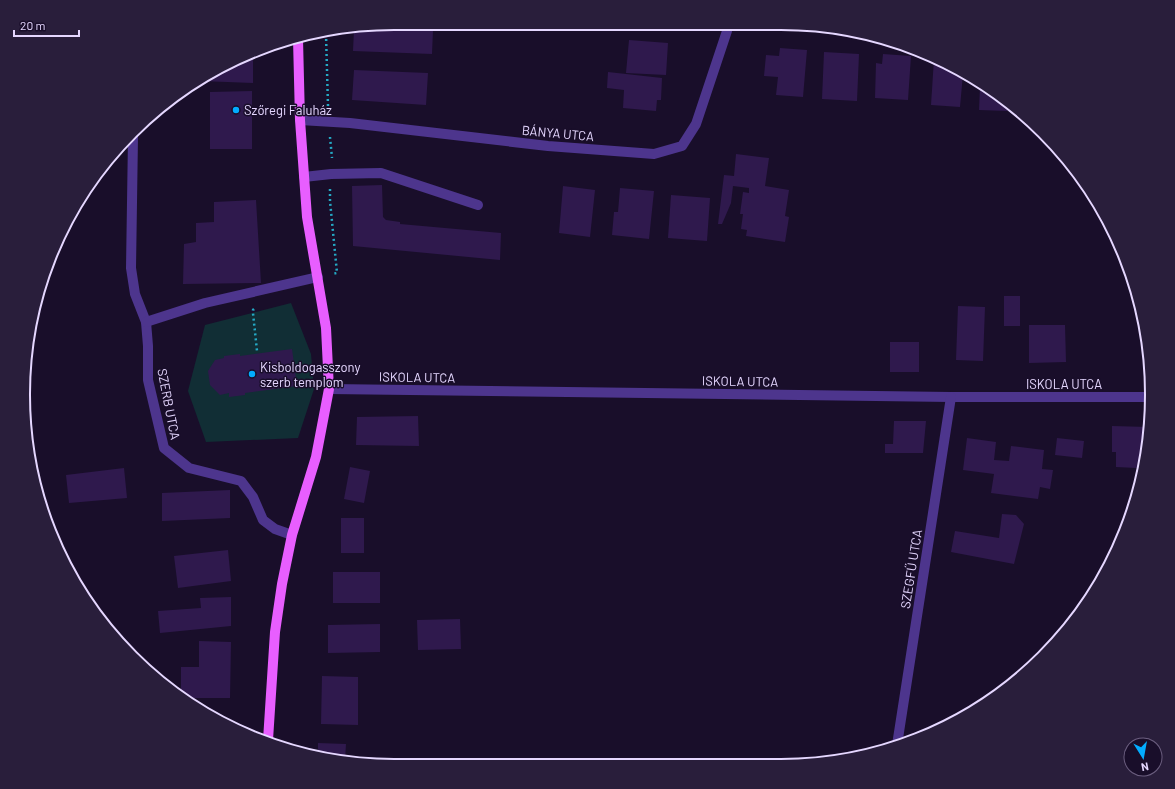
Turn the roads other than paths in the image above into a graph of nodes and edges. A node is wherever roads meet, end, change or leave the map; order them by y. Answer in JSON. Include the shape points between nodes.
{"nodes":[{"id":1,"x":727,"y":30,"type":"edge"},
{"id":2,"x":298,"y":43,"type":"edge"},
{"id":3,"x":300,"y":120,"type":"junction"},
{"id":4,"x":133,"y":141,"type":"edge"},
{"id":5,"x":304,"y":177,"type":"junction"},
{"id":6,"x":478,"y":205,"type":"dead end"},
{"id":7,"x":318,"y":278,"type":"junction"},
{"id":8,"x":146,"y":322,"type":"junction"},
{"id":9,"x":329,"y":389,"type":"junction"},
{"id":10,"x":951,"y":397,"type":"junction"},
{"id":11,"x":1145,"y":397,"type":"edge"},
{"id":12,"x":292,"y":535,"type":"junction"},
{"id":13,"x":268,"y":736,"type":"edge"},
{"id":14,"x":898,"y":740,"type":"edge"}],
"edges":[{"from":1,"to":3,"type":"street","name":"BÁNYA UTCA","via":[[696,124],[682,146],[654,154],[548,146],[350,123]]},
{"from":2,"to":3,"type":"main road"},
{"from":3,"to":5,"type":"main road"},
{"from":4,"to":8,"type":"street","name":"SZERB UTCA","via":[[130,268],[135,294]]},
{"from":5,"to":6,"type":"street","via":[[381,173]]},
{"from":5,"to":7,"type":"main road","via":[[307,217]]},
{"from":7,"to":8,"type":"street","via":[[205,303]]},
{"from":7,"to":9,"type":"main road","via":[[326,328]]},
{"from":8,"to":12,"type":"street","name":"SZERB UTCA","via":[[148,380],[164,448],[189,468],[241,481],[253,497],[263,520],[275,529]]},
{"from":9,"to":10,"type":"street","name":"ISKOLA UTCA"},
{"from":9,"to":12,"type":"main road","via":[[316,457]]},
{"from":10,"to":11,"type":"street","name":"ISKOLA UTCA"},
{"from":10,"to":14,"type":"street","name":"SZEGFŰ UTCA"},
{"from":12,"to":13,"type":"main road","via":[[275,632]]}]}
